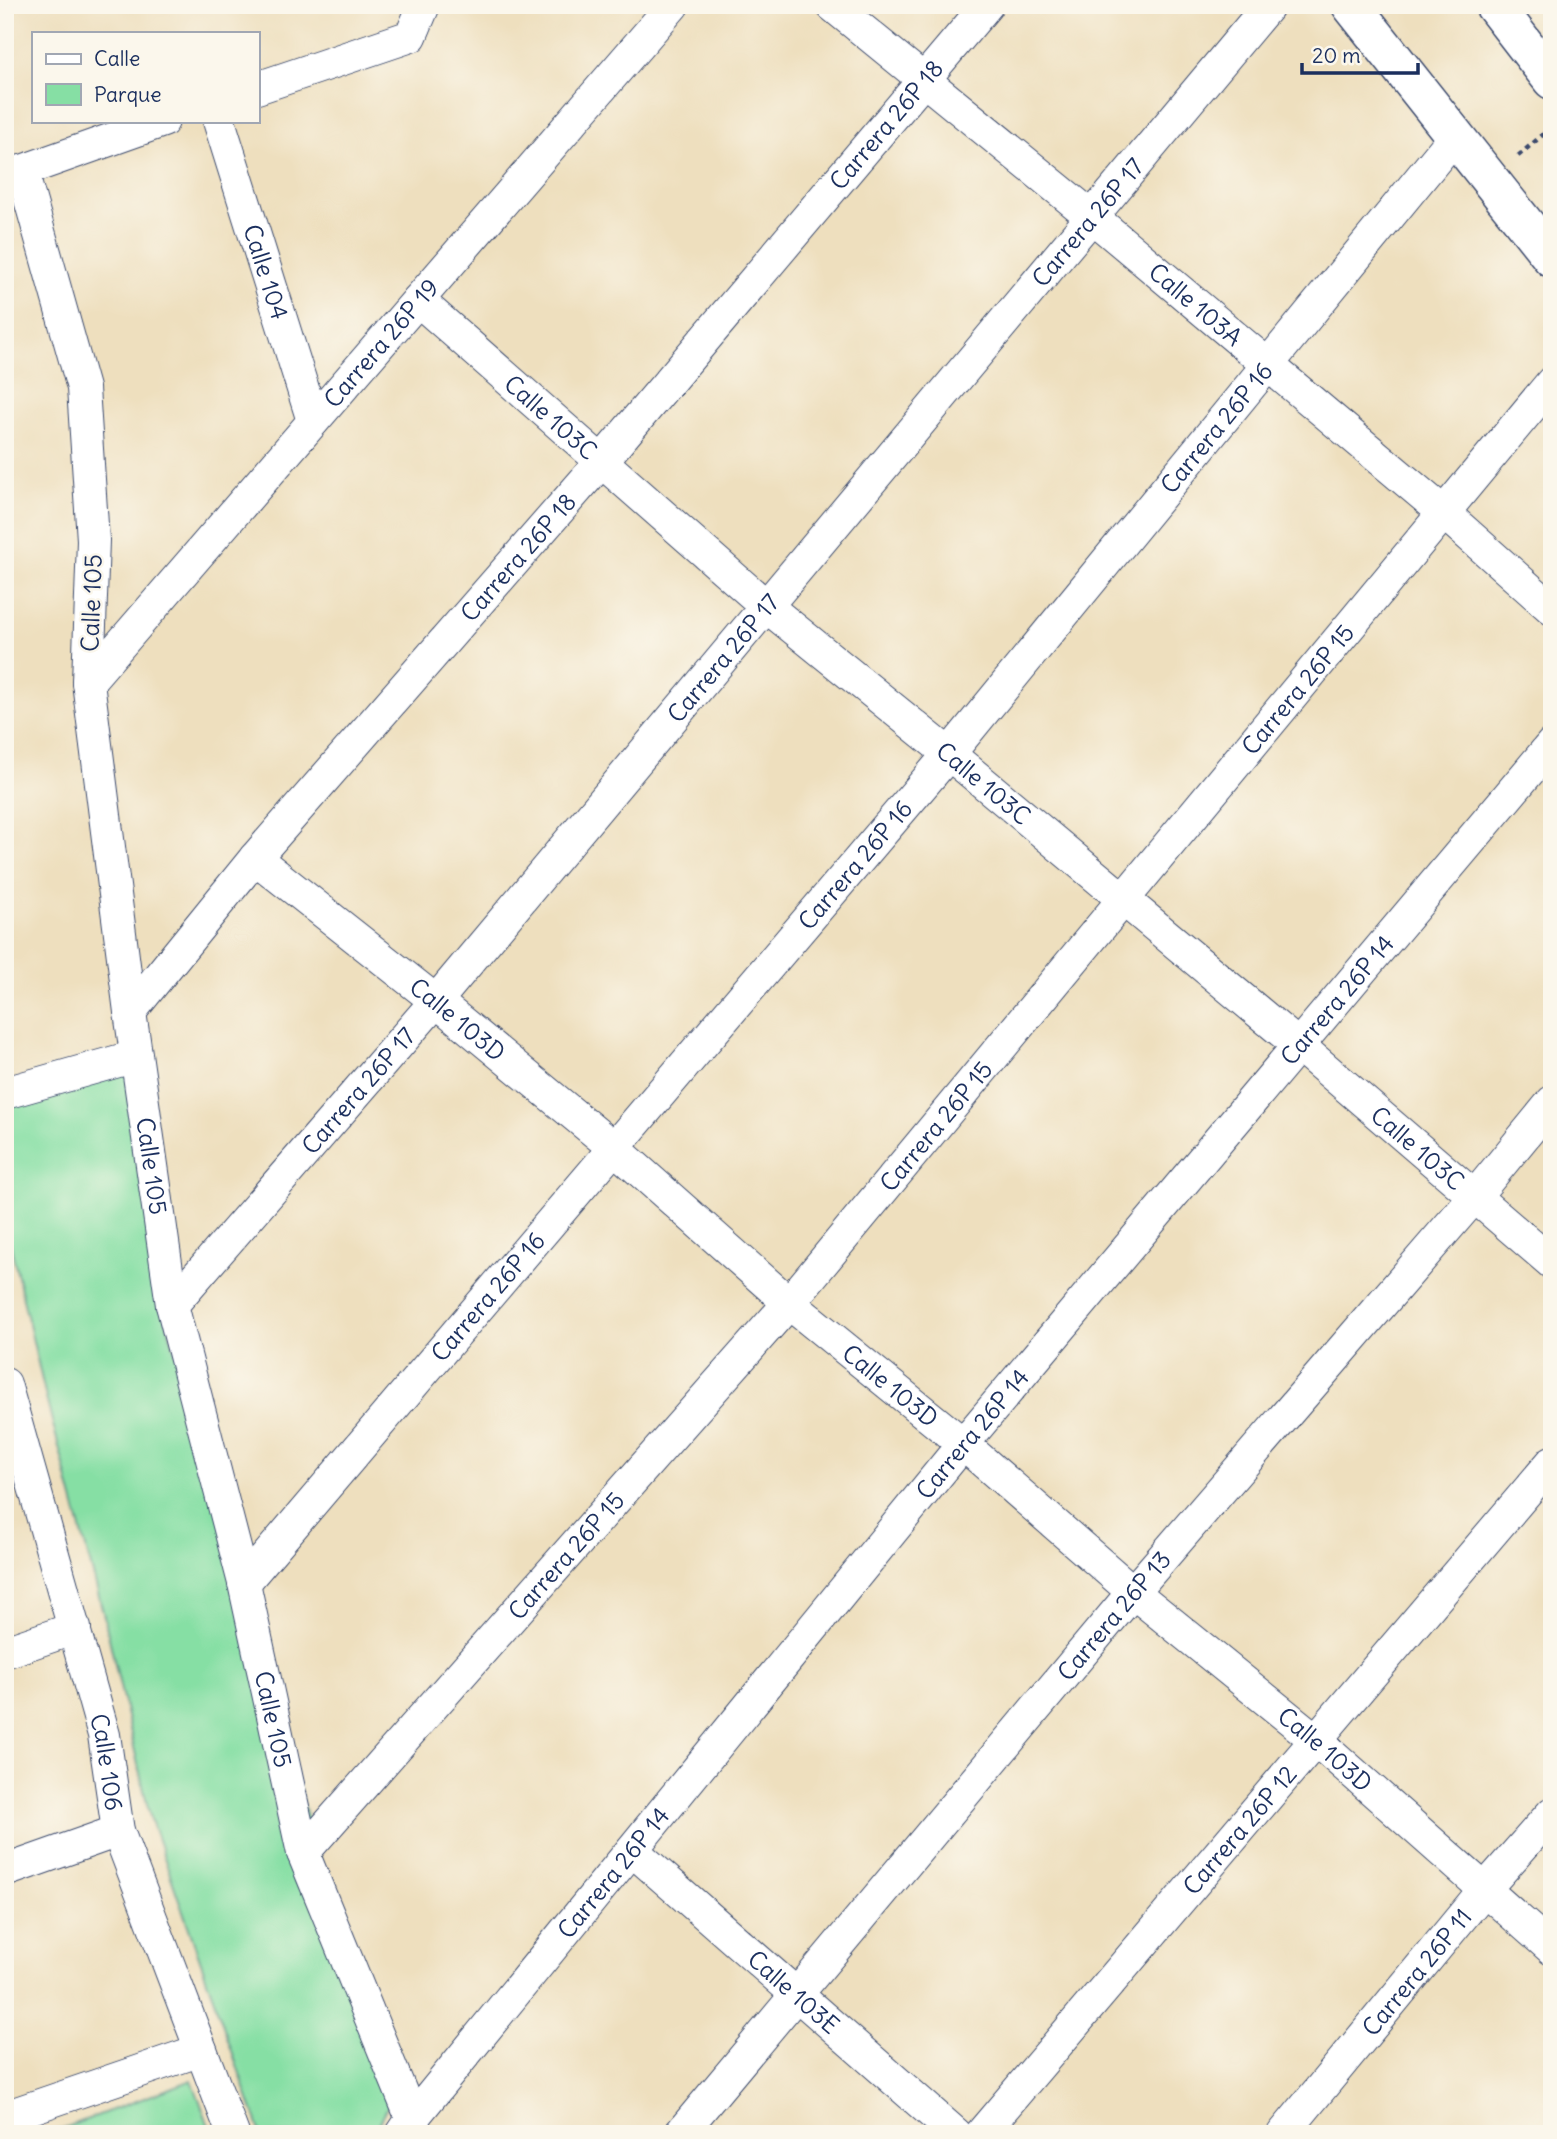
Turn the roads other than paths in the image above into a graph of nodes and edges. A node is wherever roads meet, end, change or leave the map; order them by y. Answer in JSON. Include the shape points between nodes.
{"nodes":[{"id":1,"x":424,"y":5,"type":"edge"},
{"id":2,"x":673,"y":5,"type":"edge"},
{"id":3,"x":832,"y":5,"type":"edge"},
{"id":4,"x":987,"y":5,"type":"edge"},
{"id":5,"x":1269,"y":5,"type":"edge"},
{"id":6,"x":1351,"y":5,"type":"edge"},
{"id":7,"x":1494,"y":5,"type":"edge"},
{"id":8,"x":924,"y":80,"type":"junction"},
{"id":9,"x":1552,"y":80,"type":"edge"},
{"id":10,"x":259,"y":87,"type":"edge"},
{"id":11,"x":160,"y":122,"type":"edge"},
{"id":12,"x":219,"y":122,"type":"edge"},
{"id":13,"x":1455,"y":136,"type":"junction"},
{"id":14,"x":13,"y":174,"type":"edge"},
{"id":15,"x":1091,"y":216,"type":"junction"},
{"id":16,"x":1552,"y":258,"type":"edge"},
{"id":17,"x":418,"y":300,"type":"junction"},
{"id":18,"x":1267,"y":366,"type":"junction"},
{"id":19,"x":1552,"y":382,"type":"edge"},
{"id":20,"x":313,"y":421,"type":"junction"},
{"id":21,"x":601,"y":462,"type":"junction"},
{"id":22,"x":1444,"y":512,"type":"junction"},
{"id":23,"x":766,"y":606,"type":"junction"},
{"id":24,"x":1552,"y":609,"type":"edge"},
{"id":25,"x":88,"y":682,"type":"junction"},
{"id":26,"x":1552,"y":744,"type":"edge"},
{"id":27,"x":949,"y":754,"type":"junction"},
{"id":28,"x":255,"y":858,"type":"junction"},
{"id":29,"x":1123,"y":900,"type":"junction"},
{"id":30,"x":436,"y":1001,"type":"junction"},
{"id":31,"x":130,"y":1012,"type":"junction"},
{"id":32,"x":1298,"y":1045,"type":"junction"},
{"id":33,"x":136,"y":1056,"type":"junction"},
{"id":34,"x":5,"y":1093,"type":"edge"},
{"id":35,"x":1552,"y":1102,"type":"edge"},
{"id":36,"x":613,"y":1147,"type":"junction"},
{"id":37,"x":1475,"y":1196,"type":"junction"},
{"id":38,"x":1552,"y":1263,"type":"edge"},
{"id":39,"x":789,"y":1303,"type":"junction"},
{"id":40,"x":172,"y":1306,"type":"junction"},
{"id":41,"x":5,"y":1384,"type":"edge"},
{"id":42,"x":12,"y":1433,"type":"edge"},
{"id":43,"x":963,"y":1444,"type":"junction"},
{"id":44,"x":1552,"y":1462,"type":"edge"},
{"id":45,"x":244,"y":1584,"type":"junction"},
{"id":46,"x":1133,"y":1592,"type":"junction"},
{"id":47,"x":75,"y":1628,"type":"junction"},
{"id":48,"x":5,"y":1652,"type":"edge"},
{"id":49,"x":1316,"y":1740,"type":"junction"},
{"id":50,"x":1552,"y":1813,"type":"edge"},
{"id":51,"x":118,"y":1830,"type":"junction"},
{"id":52,"x":632,"y":1850,"type":"junction"},
{"id":53,"x":303,"y":1853,"type":"junction"},
{"id":54,"x":5,"y":1871,"type":"edge"},
{"id":55,"x":1484,"y":1890,"type":"junction"},
{"id":56,"x":1552,"y":1949,"type":"edge"},
{"id":57,"x":796,"y":1995,"type":"junction"},
{"id":58,"x":201,"y":2050,"type":"junction"},
{"id":59,"x":5,"y":2117,"type":"edge"},
{"id":60,"x":410,"y":2129,"type":"edge"},
{"id":61,"x":233,"y":2134,"type":"edge"},
{"id":62,"x":680,"y":2134,"type":"edge"},
{"id":63,"x":956,"y":2134,"type":"edge"},
{"id":64,"x":981,"y":2134,"type":"edge"},
{"id":65,"x":1283,"y":2134,"type":"edge"}],
"edges":[{"from":1,"to":10,"type":"street","via":[[411,36]]},
{"from":2,"to":17,"type":"street","name":"Carrera 26P 19"},
{"from":3,"to":8,"type":"street","name":"Calle 103A"},
{"from":4,"to":8,"type":"street","name":"Carrera 26P 18"},
{"from":5,"to":15,"type":"street","name":"Carrera 26P 17"},
{"from":6,"to":13,"type":"street"},
{"from":7,"to":9,"type":"street"},
{"from":8,"to":15,"type":"street","name":"Calle 103A"},
{"from":8,"to":21,"type":"street","name":"Carrera 26P 18"},
{"from":11,"to":14,"type":"street"},
{"from":12,"to":20,"type":"street","name":"Calle 104"},
{"from":13,"to":16,"type":"street"},
{"from":13,"to":18,"type":"street","name":"Carrera 26P 16"},
{"from":14,"to":25,"type":"street","name":"Calle 105","via":[[83,388],[93,540]]},
{"from":15,"to":18,"type":"street","name":"Calle 103A"},
{"from":15,"to":23,"type":"street","name":"Carrera 26P 17"},
{"from":17,"to":20,"type":"street","name":"Carrera 26P 19"},
{"from":17,"to":21,"type":"street","name":"Calle 103C"},
{"from":18,"to":22,"type":"street","name":"Calle 103A"},
{"from":18,"to":27,"type":"street","name":"Carrera 26P 16"},
{"from":19,"to":22,"type":"street","name":"Carrera 26P 15"},
{"from":20,"to":25,"type":"street","name":"Carrera 26P 19"},
{"from":21,"to":23,"type":"street","name":"Calle 103C"},
{"from":21,"to":28,"type":"street","name":"Carrera 26P 18"},
{"from":22,"to":24,"type":"street","name":"Calle 103A"},
{"from":22,"to":29,"type":"street","name":"Carrera 26P 15"},
{"from":23,"to":27,"type":"street","name":"Calle 103C"},
{"from":23,"to":30,"type":"street","name":"Carrera 26P 17"},
{"from":25,"to":31,"type":"street","name":"Calle 105"},
{"from":26,"to":32,"type":"street","name":"Carrera 26P 14"},
{"from":27,"to":29,"type":"street","name":"Calle 103C"},
{"from":27,"to":36,"type":"street","name":"Carrera 26P 16"},
{"from":28,"to":30,"type":"street","name":"Calle 103D"},
{"from":28,"to":31,"type":"street","name":"Carrera 26P 18"},
{"from":29,"to":32,"type":"street","name":"Calle 103C"},
{"from":29,"to":39,"type":"street","name":"Carrera 26P 15"},
{"from":30,"to":36,"type":"street","name":"Calle 103D"},
{"from":30,"to":40,"type":"street","name":"Carrera 26P 17"},
{"from":31,"to":33,"type":"street","name":"Calle 105"},
{"from":32,"to":37,"type":"street","name":"Calle 103C"},
{"from":32,"to":43,"type":"street","name":"Carrera 26P 14"},
{"from":33,"to":34,"type":"street"},
{"from":33,"to":40,"type":"street","name":"Calle 105"},
{"from":35,"to":37,"type":"street","name":"Carrera 26P 13"},
{"from":36,"to":39,"type":"street","name":"Calle 103D"},
{"from":36,"to":45,"type":"street","name":"Carrera 26P 16"},
{"from":37,"to":38,"type":"street","name":"Calle 103C"},
{"from":37,"to":46,"type":"street","name":"Carrera 26P 13"},
{"from":39,"to":43,"type":"street","name":"Calle 103D"},
{"from":39,"to":53,"type":"street","name":"Carrera 26P 15"},
{"from":40,"to":45,"type":"street","name":"Calle 105"},
{"from":41,"to":42,"type":"street","name":"Calle 106"},
{"from":42,"to":47,"type":"street","name":"Calle 106"},
{"from":43,"to":46,"type":"street","name":"Calle 103D"},
{"from":43,"to":52,"type":"street","name":"Carrera 26P 14"},
{"from":44,"to":49,"type":"street","name":"Carrera 26P 12"},
{"from":45,"to":53,"type":"street","name":"Calle 105"},
{"from":46,"to":49,"type":"street","name":"Calle 103D"},
{"from":46,"to":57,"type":"street","name":"Carrera 26P 13"},
{"from":47,"to":48,"type":"street"},
{"from":47,"to":51,"type":"street","name":"Calle 106","via":[[104,1735]]},
{"from":49,"to":55,"type":"street","name":"Calle 103D"},
{"from":49,"to":64,"type":"street","name":"Carrera 26P 12"},
{"from":50,"to":55,"type":"street","name":"Carrera 26P 11"},
{"from":51,"to":54,"type":"street"},
{"from":51,"to":58,"type":"street","name":"Calle 106"},
{"from":52,"to":57,"type":"street","name":"Calle 103E"},
{"from":52,"to":60,"type":"street","name":"Carrera 26P 14"},
{"from":53,"to":60,"type":"street","name":"Calle 105"},
{"from":55,"to":56,"type":"street","name":"Calle 103D"},
{"from":55,"to":65,"type":"street","name":"Carrera 26P 11"},
{"from":57,"to":62,"type":"street","name":"Carrera 26P 13"},
{"from":57,"to":63,"type":"street","name":"Calle 103E"},
{"from":58,"to":59,"type":"street"},
{"from":58,"to":61,"type":"street","name":"Calle 106"}]}
